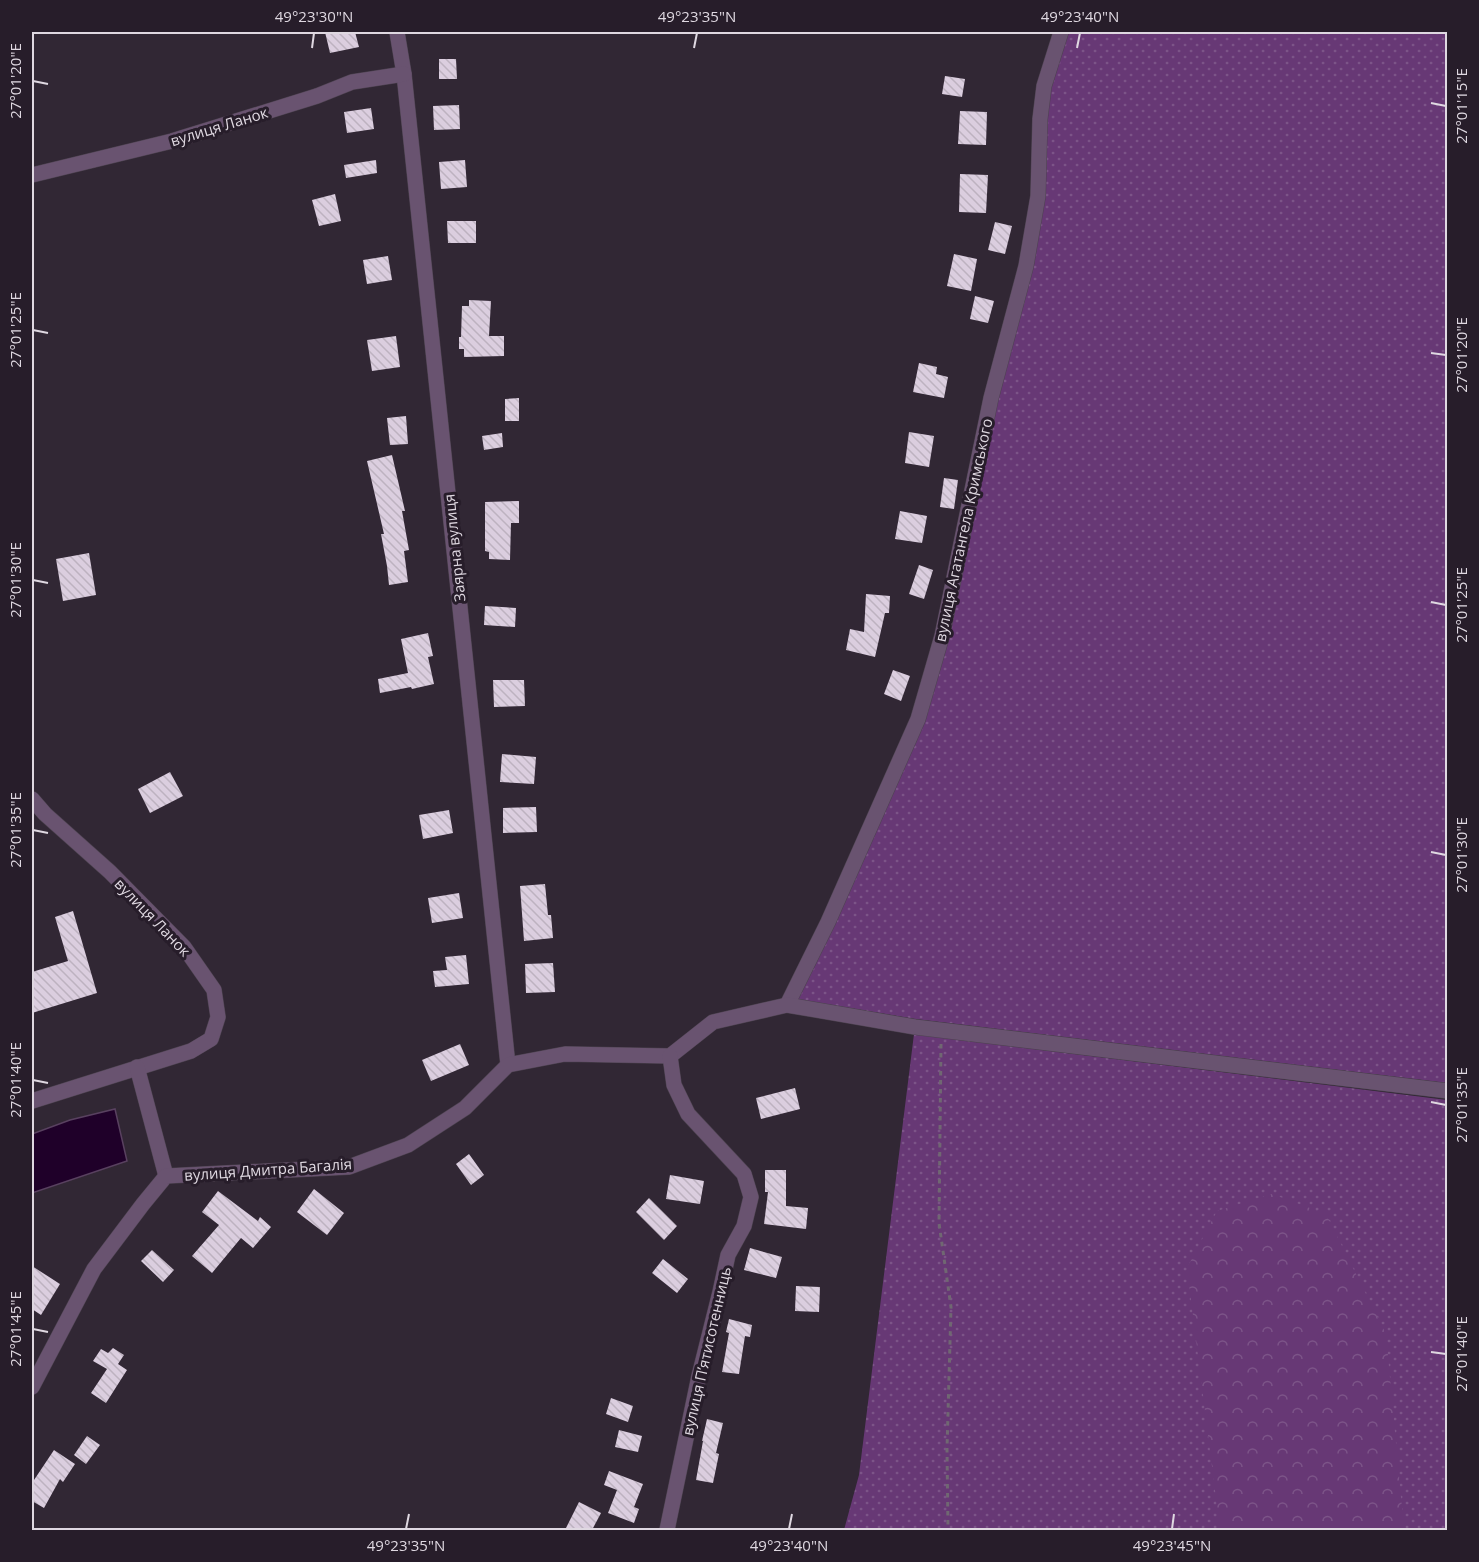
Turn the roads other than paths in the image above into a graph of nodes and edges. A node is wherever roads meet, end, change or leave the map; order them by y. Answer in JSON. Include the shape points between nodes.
{"nodes":[{"id":1,"x":397,"y":32,"type":"edge"},
{"id":2,"x":1061,"y":32,"type":"edge"},
{"id":3,"x":404,"y":74,"type":"junction"},
{"id":4,"x":32,"y":175,"type":"edge"},
{"id":5,"x":32,"y":799,"type":"edge"},
{"id":6,"x":787,"y":1005,"type":"junction"},
{"id":7,"x":670,"y":1056,"type":"junction"},
{"id":8,"x":508,"y":1065,"type":"junction"},
{"id":9,"x":137,"y":1067,"type":"junction"},
{"id":10,"x":1448,"y":1091,"type":"edge"},
{"id":11,"x":32,"y":1101,"type":"edge"},
{"id":12,"x":166,"y":1176,"type":"junction"},
{"id":13,"x":32,"y":1387,"type":"edge"},
{"id":14,"x":667,"y":1530,"type":"edge"}],
"edges":[{"from":1,"to":3,"type":"street","name":"Заярна вулиця"},
{"from":2,"to":6,"type":"street","name":"вулиця Агатангела Кримського","via":[[1044,86],[1038,196],[1026,266],[991,398],[942,636],[918,719]]},
{"from":3,"to":4,"type":"street","name":"вулиця Ланок","via":[[352,82],[172,141]]},
{"from":3,"to":8,"type":"street","name":"Заярна вулиця"},
{"from":5,"to":9,"type":"street","name":"вулиця Ланок","via":[[184,947],[214,990],[218,1017],[211,1039],[191,1051]]},
{"from":6,"to":7,"type":"street","via":[[713,1022]]},
{"from":6,"to":10,"type":"street","via":[[941,1030]]},
{"from":7,"to":8,"type":"street","via":[[565,1054]]},
{"from":7,"to":14,"type":"street","name":"вулиця Пʼятисотенниць","via":[[674,1085],[688,1114],[744,1174],[751,1197],[744,1226],[728,1255]]},
{"from":8,"to":12,"type":"street","name":"вулиця Дмитра Багалія","via":[[465,1108],[408,1145],[349,1167]]},
{"from":9,"to":11,"type":"street"},
{"from":9,"to":12,"type":"street"},
{"from":12,"to":13,"type":"street","name":"вулиця Дмитра Багалія","via":[[94,1269]]}]}
